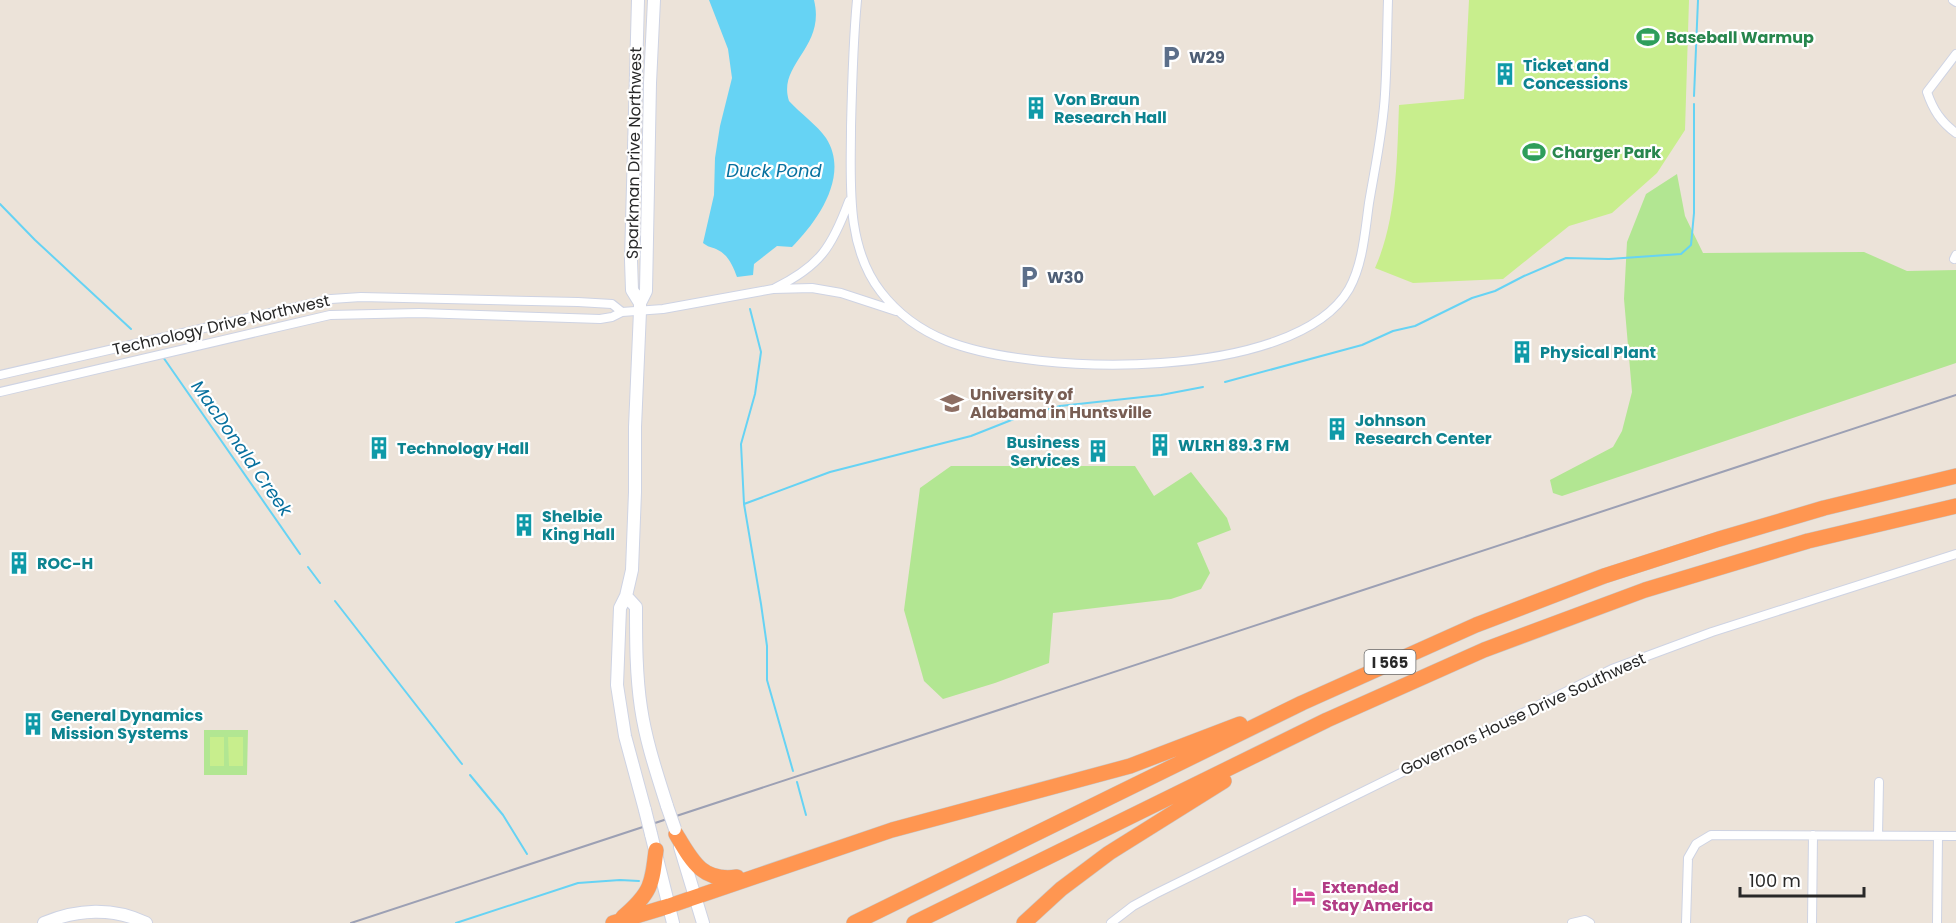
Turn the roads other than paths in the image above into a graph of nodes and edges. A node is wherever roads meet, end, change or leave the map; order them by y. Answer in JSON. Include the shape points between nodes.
{"nodes":[{"id":1,"x":638,"y":0,"type":"edge"},
{"id":2,"x":654,"y":0,"type":"edge"},
{"id":3,"x":856,"y":0,"type":"edge"},
{"id":4,"x":1388,"y":0,"type":"edge"},
{"id":5,"x":1956,"y":54,"type":"edge"},
{"id":6,"x":1956,"y":133,"type":"edge"},
{"id":7,"x":850,"y":198,"type":"junction"},
{"id":8,"x":773,"y":289,"type":"junction"},
{"id":9,"x":640,"y":307,"type":"junction"},
{"id":10,"x":622,"y":312,"type":"junction"},
{"id":11,"x":899,"y":312,"type":"junction"},
{"id":12,"x":0,"y":375,"type":"edge"},
{"id":13,"x":0,"y":392,"type":"edge"},
{"id":14,"x":1956,"y":476,"type":"edge"},
{"id":15,"x":1956,"y":508,"type":"edge"},
{"id":16,"x":1956,"y":554,"type":"edge"},
{"id":17,"x":626,"y":596,"type":"junction"},
{"id":18,"x":1302,"y":703,"type":"junction"},
{"id":19,"x":1274,"y":747,"type":"junction"},
{"id":20,"x":1879,"y":782,"type":"dead end"},
{"id":21,"x":675,"y":832,"type":"junction"},
{"id":22,"x":1814,"y":835,"type":"junction"},
{"id":23,"x":1878,"y":835,"type":"junction"},
{"id":24,"x":1938,"y":836,"type":"junction"},
{"id":25,"x":1956,"y":836,"type":"edge"},
{"id":26,"x":656,"y":850,"type":"junction"},
{"id":27,"x":761,"y":874,"type":"junction"},
{"id":28,"x":694,"y":896,"type":"junction"},
{"id":29,"x":669,"y":906,"type":"junction"},
{"id":30,"x":616,"y":922,"type":"edge"},
{"id":31,"x":44,"y":923,"type":"edge"},
{"id":32,"x":146,"y":923,"type":"edge"},
{"id":33,"x":674,"y":923,"type":"edge"},
{"id":34,"x":703,"y":923,"type":"edge"},
{"id":35,"x":854,"y":923,"type":"edge"},
{"id":36,"x":914,"y":923,"type":"edge"},
{"id":37,"x":1024,"y":923,"type":"edge"},
{"id":38,"x":1111,"y":923,"type":"edge"},
{"id":39,"x":1572,"y":923,"type":"edge"},
{"id":40,"x":1590,"y":923,"type":"edge"},
{"id":41,"x":1686,"y":923,"type":"edge"},
{"id":42,"x":1812,"y":923,"type":"edge"},
{"id":43,"x":1937,"y":923,"type":"edge"}],
"edges":[{"from":1,"to":9,"type":"main road","name":"Sparkman Drive Northwest","via":[[631,260],[632,290]]},
{"from":2,"to":9,"type":"main road","name":"Sparkman Drive Northwest","via":[[646,291]]},
{"from":3,"to":7,"type":"street"},
{"from":4,"to":11,"type":"street","via":[[1385,95],[1363,243],[1349,288],[1336,307],[1313,325],[1288,338],[1212,357],[1118,365],[1066,364],[974,350],[947,341]]},
{"from":5,"to":6,"type":"street","via":[[1928,92],[1933,110]]},
{"from":7,"to":8,"type":"street","via":[[827,250],[797,277]]},
{"from":7,"to":11,"type":"street","via":[[862,255],[880,291]]},
{"from":8,"to":9,"type":"street","name":"Technology Drive Northwest","via":[[663,309]]},
{"from":8,"to":11,"type":"street","name":"Technology Drive Northwest","via":[[812,288],[841,293]]},
{"from":9,"to":10,"type":"street","name":"Technology Drive Northwest"},
{"from":9,"to":17,"type":"main road","name":"Sparkman Drive Northwest","via":[[632,570]]},
{"from":10,"to":12,"type":"street","name":"Technology Drive Northwest","via":[[612,304],[578,302],[332,298]]},
{"from":10,"to":13,"type":"street","name":"Technology Drive Northwest","via":[[600,319],[330,315]]},
{"from":14,"to":18,"type":"highway","number":"I 565","via":[[1775,522],[1604,576],[1476,625]]},
{"from":15,"to":19,"type":"highway","number":"I 565","via":[[1808,541],[1645,590],[1484,650]]},
{"from":16,"to":38,"type":"street","name":"Governors House Drive Southwest","via":[[1694,638],[1612,669],[1155,894]]},
{"from":17,"to":21,"type":"main road","bridge":true,"via":[[636,607],[636,662],[647,740]]},
{"from":17,"to":26,"type":"main road","name":"Sparkman Drive Northwest","bridge":true,"via":[[620,608],[617,686],[625,736]]},
{"from":18,"to":27,"type":"highway","via":[[1130,766],[935,818]]},
{"from":18,"to":35,"type":"highway","number":"I 565"},
{"from":19,"to":36,"type":"highway","number":"I 565"},
{"from":19,"to":37,"type":"highway","via":[[1109,853]]},
{"from":20,"to":23,"type":"street"},
{"from":21,"to":27,"type":"highway","via":[[691,860],[709,874],[733,878]]},
{"from":21,"to":28,"type":"main road"},
{"from":22,"to":23,"type":"street"},
{"from":22,"to":41,"type":"street","via":[[1723,834],[1700,840],[1688,858]]},
{"from":22,"to":42,"type":"street"},
{"from":23,"to":24,"type":"street"},
{"from":24,"to":25,"type":"street"},
{"from":24,"to":43,"type":"street"},
{"from":26,"to":29,"type":"main road","name":"Sparkman Drive Northwest"},
{"from":26,"to":30,"type":"highway","via":[[649,889]]},
{"from":27,"to":28,"type":"highway"},
{"from":28,"to":29,"type":"highway"},
{"from":28,"to":34,"type":"main road"},
{"from":29,"to":30,"type":"highway"},
{"from":29,"to":33,"type":"main road","name":"Sparkman Drive Northwest"},
{"from":31,"to":32,"type":"main road","via":[[66,915],[98,911]]},
{"from":39,"to":40,"type":"street"}]}
